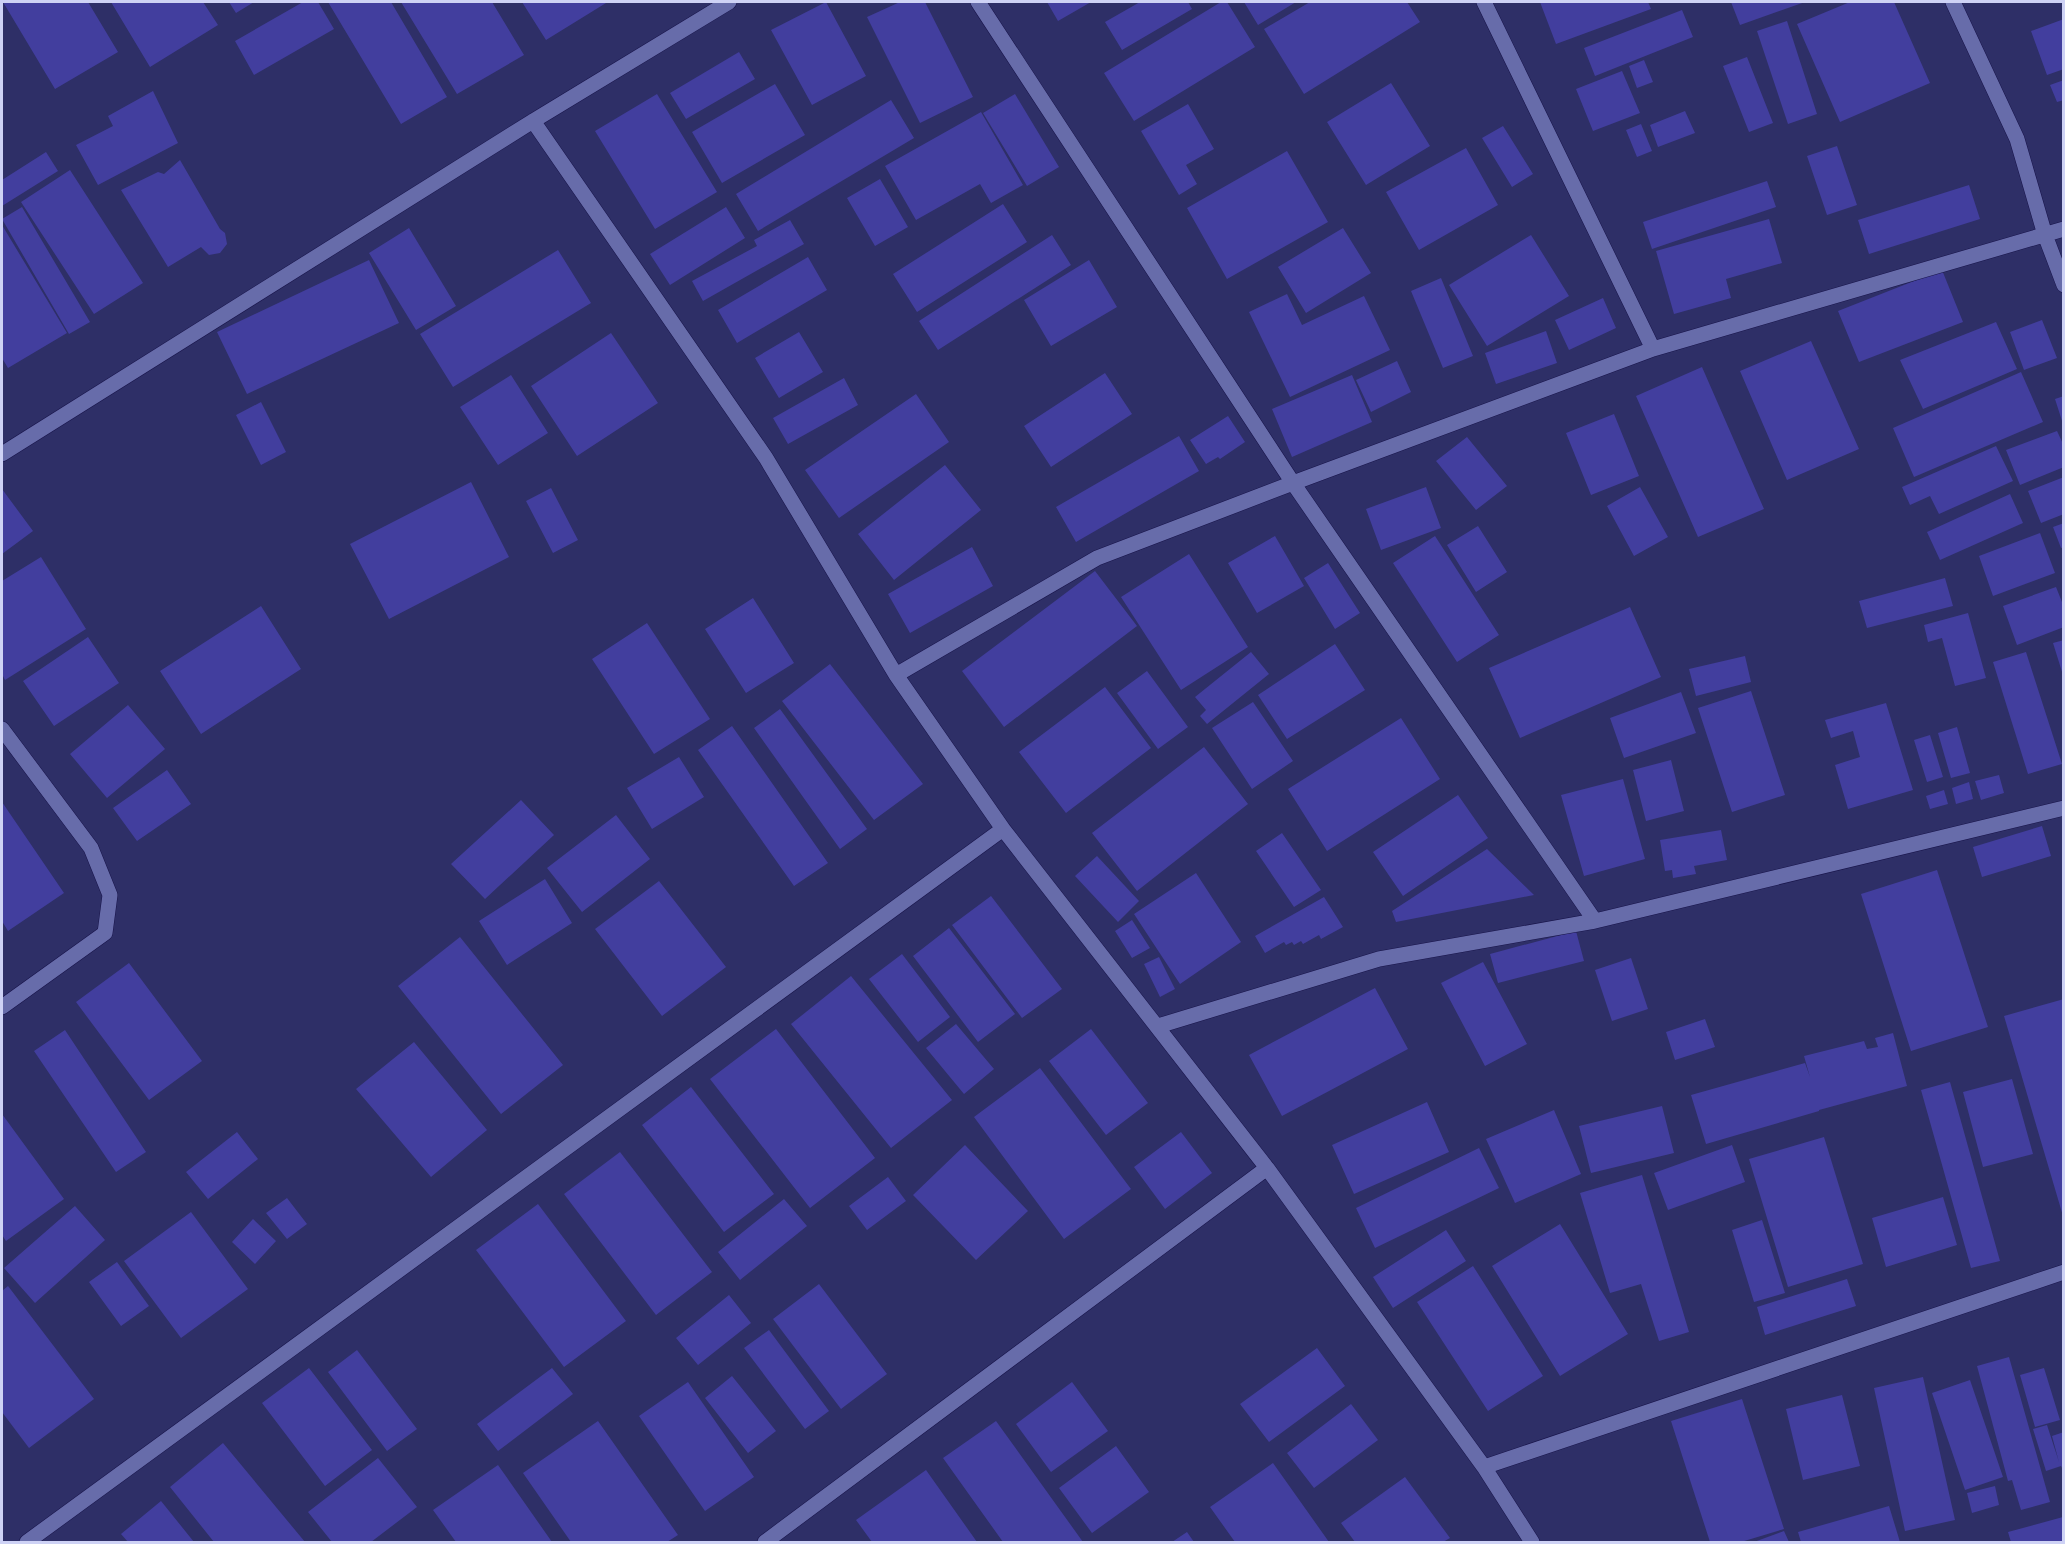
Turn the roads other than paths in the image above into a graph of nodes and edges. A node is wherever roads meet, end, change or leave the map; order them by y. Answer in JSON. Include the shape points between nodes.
{"nodes":[{"id":1,"x":729,"y":2,"type":"edge"},
{"id":2,"x":978,"y":2,"type":"edge"},
{"id":3,"x":1484,"y":2,"type":"edge"},
{"id":4,"x":1953,"y":2,"type":"edge"},
{"id":5,"x":534,"y":121,"type":"junction"},
{"id":6,"x":2064,"y":229,"type":"edge"},
{"id":7,"x":2045,"y":235,"type":"junction"},
{"id":8,"x":2064,"y":285,"type":"edge"},
{"id":9,"x":1653,"y":349,"type":"junction"},
{"id":10,"x":2,"y":454,"type":"edge"},
{"id":11,"x":1293,"y":483,"type":"junction"},
{"id":12,"x":896,"y":675,"type":"junction"},
{"id":13,"x":2,"y":729,"type":"edge"},
{"id":14,"x":2064,"y":808,"type":"edge"},
{"id":15,"x":1003,"y":829,"type":"junction"},
{"id":16,"x":1595,"y":921,"type":"junction"},
{"id":17,"x":2,"y":1007,"type":"edge"},
{"id":18,"x":1158,"y":1026,"type":"junction"},
{"id":19,"x":1267,"y":1168,"type":"junction"},
{"id":20,"x":2064,"y":1272,"type":"edge"},
{"id":21,"x":1484,"y":1467,"type":"junction"},
{"id":22,"x":1529,"y":1541,"type":"edge"},
{"id":23,"x":27,"y":1542,"type":"edge"},
{"id":24,"x":765,"y":1542,"type":"edge"}],
"edges":[{"from":1,"to":5,"type":"street"},
{"from":2,"to":11,"type":"street"},
{"from":3,"to":9,"type":"street"},
{"from":4,"to":7,"type":"street","via":[[2017,139]]},
{"from":5,"to":10,"type":"street"},
{"from":5,"to":12,"type":"street","via":[[766,458]]},
{"from":6,"to":7,"type":"street"},
{"from":7,"to":8,"type":"street"},
{"from":7,"to":9,"type":"street"},
{"from":9,"to":11,"type":"street"},
{"from":11,"to":12,"type":"street","via":[[1097,558]]},
{"from":11,"to":16,"type":"street"},
{"from":12,"to":15,"type":"street"},
{"from":13,"to":17,"type":"street","via":[[91,848],[110,896],[105,933]]},
{"from":14,"to":16,"type":"street"},
{"from":15,"to":18,"type":"street"},
{"from":15,"to":23,"type":"street"},
{"from":16,"to":18,"type":"street","via":[[1379,959]]},
{"from":18,"to":19,"type":"street"},
{"from":19,"to":21,"type":"street"},
{"from":19,"to":24,"type":"street"},
{"from":20,"to":21,"type":"street"},
{"from":21,"to":22,"type":"street"}]}
